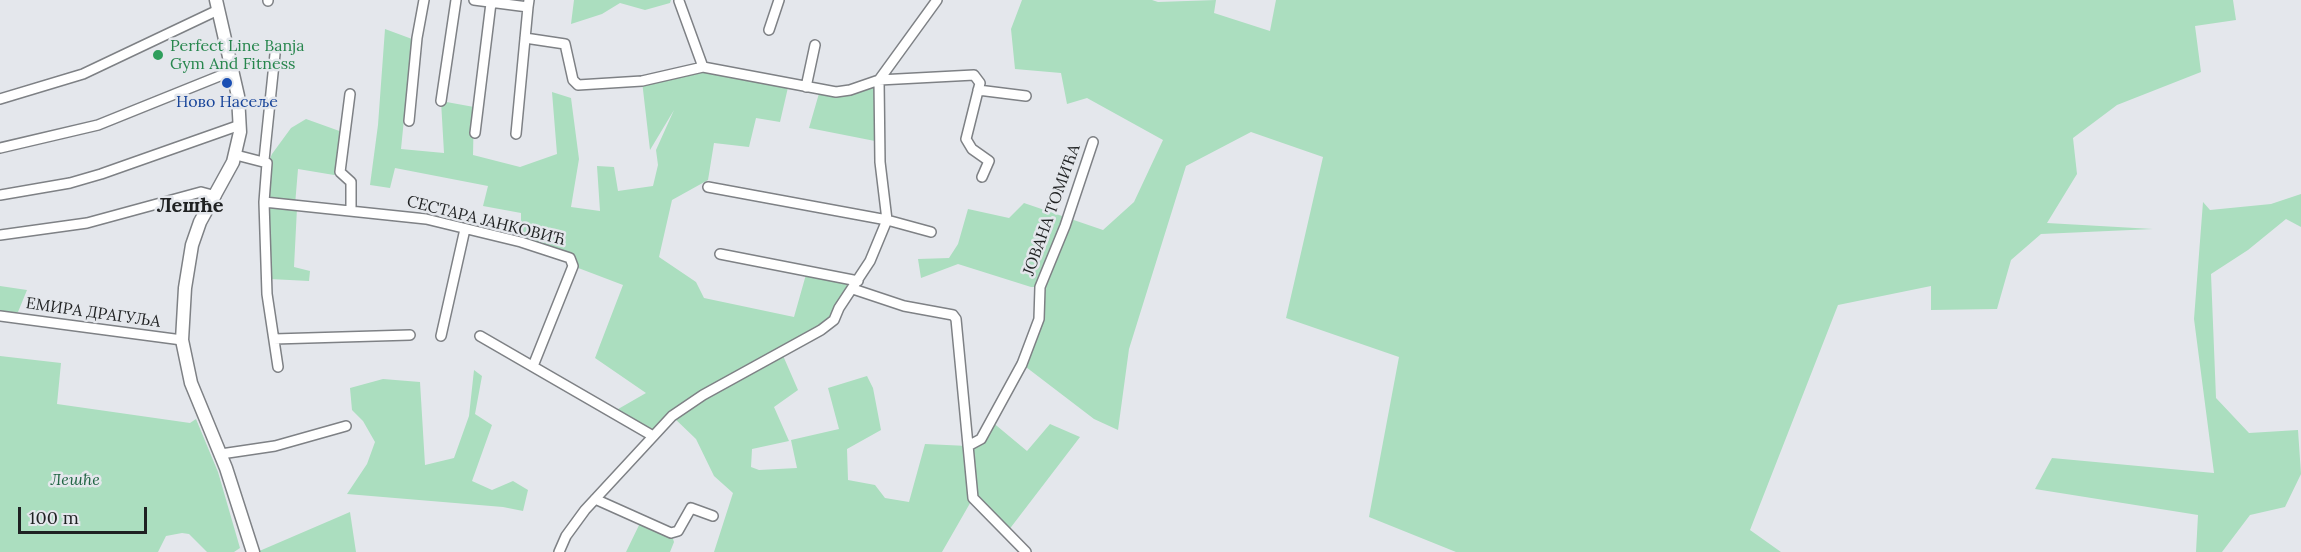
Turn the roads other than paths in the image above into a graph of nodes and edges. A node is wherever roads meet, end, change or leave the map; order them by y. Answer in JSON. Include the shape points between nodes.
{"nodes":[{"id":1,"x":424,"y":0,"type":"edge"},
{"id":2,"x":456,"y":0,"type":"edge"},
{"id":3,"x":474,"y":0,"type":"edge"},
{"id":4,"x":779,"y":0,"type":"edge"},
{"id":5,"x":937,"y":0,"type":"edge"},
{"id":6,"x":679,"y":1,"type":"edge"},
{"id":7,"x":491,"y":3,"type":"junction"},
{"id":8,"x":528,"y":4,"type":"edge"},
{"id":9,"x":217,"y":5,"type":"edge"},
{"id":10,"x":768,"y":30,"type":"dead end"},
{"id":11,"x":525,"y":38,"type":"junction"},
{"id":12,"x":815,"y":45,"type":"dead end"},
{"id":13,"x":275,"y":54,"type":"dead end"},
{"id":14,"x":703,"y":67,"type":"junction"},
{"id":15,"x":232,"y":71,"type":"junction"},
{"id":16,"x":879,"y":80,"type":"junction"},
{"id":17,"x":806,"y":87,"type":"junction"},
{"id":18,"x":978,"y":90,"type":"junction"},
{"id":19,"x":350,"y":94,"type":"dead end"},
{"id":20,"x":1026,"y":96,"type":"dead end"},
{"id":21,"x":0,"y":99,"type":"edge"},
{"id":22,"x":441,"y":101,"type":"dead end"},
{"id":23,"x":409,"y":121,"type":"dead end"},
{"id":24,"x":240,"y":125,"type":"junction"},
{"id":25,"x":475,"y":132,"type":"dead end"},
{"id":26,"x":516,"y":134,"type":"dead end"},
{"id":27,"x":1093,"y":142,"type":"dead end"},
{"id":28,"x":0,"y":147,"type":"edge"},
{"id":29,"x":236,"y":155,"type":"junction"},
{"id":30,"x":264,"y":160,"type":"junction"},
{"id":31,"x":982,"y":177,"type":"dead end"},
{"id":32,"x":708,"y":187,"type":"dead end"},
{"id":33,"x":0,"y":195,"type":"edge"},
{"id":34,"x":216,"y":196,"type":"junction"},
{"id":35,"x":264,"y":202,"type":"junction"},
{"id":36,"x":351,"y":209,"type":"junction"},
{"id":37,"x":887,"y":220,"type":"junction"},
{"id":38,"x":465,"y":229,"type":"junction"},
{"id":39,"x":931,"y":232,"type":"dead end"},
{"id":40,"x":0,"y":235,"type":"edge"},
{"id":41,"x":720,"y":254,"type":"dead end"},
{"id":42,"x":855,"y":285,"type":"junction"},
{"id":43,"x":0,"y":316,"type":"edge"},
{"id":44,"x":410,"y":335,"type":"dead end"},
{"id":45,"x":441,"y":336,"type":"dead end"},
{"id":46,"x":480,"y":336,"type":"dead end"},
{"id":47,"x":274,"y":339,"type":"junction"},
{"id":48,"x":182,"y":340,"type":"junction"},
{"id":49,"x":533,"y":366,"type":"junction"},
{"id":50,"x":278,"y":367,"type":"dead end"},
{"id":51,"x":346,"y":426,"type":"dead end"},
{"id":52,"x":653,"y":436,"type":"junction"},
{"id":53,"x":968,"y":446,"type":"junction"},
{"id":54,"x":220,"y":454,"type":"junction"},
{"id":55,"x":595,"y":499,"type":"junction"},
{"id":56,"x":714,"y":516,"type":"dead end"},
{"id":57,"x":253,"y":552,"type":"edge"},
{"id":58,"x":559,"y":552,"type":"edge"},
{"id":59,"x":1026,"y":552,"type":"edge"}],
"edges":[{"from":1,"to":23,"type":"street"},
{"from":2,"to":22,"type":"street"},
{"from":3,"to":7,"type":"street"},
{"from":4,"to":10,"type":"street"},
{"from":5,"to":16,"type":"street"},
{"from":6,"to":14,"type":"street"},
{"from":7,"to":8,"type":"street"},
{"from":7,"to":25,"type":"street"},
{"from":8,"to":11,"type":"street"},
{"from":9,"to":15,"type":"street"},
{"from":9,"to":21,"type":"street","via":[[83,74]]},
{"from":11,"to":14,"type":"street","via":[[565,44],[573,80],[578,85],[642,81]]},
{"from":11,"to":26,"type":"street"},
{"from":12,"to":17,"type":"street"},
{"from":13,"to":30,"type":"street"},
{"from":14,"to":17,"type":"street"},
{"from":15,"to":24,"type":"street"},
{"from":15,"to":28,"type":"street","via":[[98,125]]},
{"from":16,"to":17,"type":"street","via":[[836,92]]},
{"from":16,"to":18,"type":"street","via":[[970,74],[980,79]]},
{"from":16,"to":37,"type":"street","via":[[880,162]]},
{"from":18,"to":20,"type":"street"},
{"from":18,"to":31,"type":"street","via":[[966,139],[972,149],[989,161]]},
{"from":19,"to":36,"type":"street","via":[[340,172],[351,182]]},
{"from":24,"to":29,"type":"street"},
{"from":24,"to":33,"type":"street","via":[[90,177]]},
{"from":27,"to":53,"type":"street","name":"ЈОВАНА ТОМИЋА","via":[[1040,287],[1039,319],[1022,364],[981,439]]},
{"from":29,"to":30,"type":"street"},
{"from":29,"to":34,"type":"street"},
{"from":30,"to":35,"type":"street"},
{"from":32,"to":37,"type":"street"},
{"from":34,"to":40,"type":"street","via":[[201,192],[87,222]]},
{"from":34,"to":48,"type":"street","via":[[200,222],[190,254]]},
{"from":35,"to":36,"type":"street","name":"СЕСТАРА ЈАНКОВИЋ"},
{"from":35,"to":47,"type":"street","via":[[267,294]]},
{"from":36,"to":38,"type":"street","name":"СЕСТАРА ЈАНКОВИЋ","via":[[399,214]]},
{"from":37,"to":39,"type":"street"},
{"from":37,"to":42,"type":"street"},
{"from":38,"to":45,"type":"street"},
{"from":38,"to":49,"type":"street","name":"СЕСТАРА ЈАНКОВИЋ","via":[[544,248],[573,261]]},
{"from":41,"to":42,"type":"street"},
{"from":42,"to":52,"type":"street","via":[[834,320],[821,330],[703,395],[672,416]]},
{"from":42,"to":53,"type":"street","via":[[904,306],[955,317]]},
{"from":43,"to":48,"type":"street","name":"ЕМИРА ДРАГУЉА"},
{"from":44,"to":47,"type":"street"},
{"from":46,"to":49,"type":"street"},
{"from":47,"to":50,"type":"street"},
{"from":48,"to":54,"type":"street","via":[[191,382]]},
{"from":49,"to":52,"type":"street"},
{"from":51,"to":54,"type":"street","via":[[275,446]]},
{"from":52,"to":55,"type":"street"},
{"from":53,"to":59,"type":"street","via":[[973,498]]},
{"from":54,"to":57,"type":"street"},
{"from":55,"to":56,"type":"street","via":[[671,533],[678,531],[691,508]]},
{"from":55,"to":58,"type":"street","via":[[574,524]]}]}
